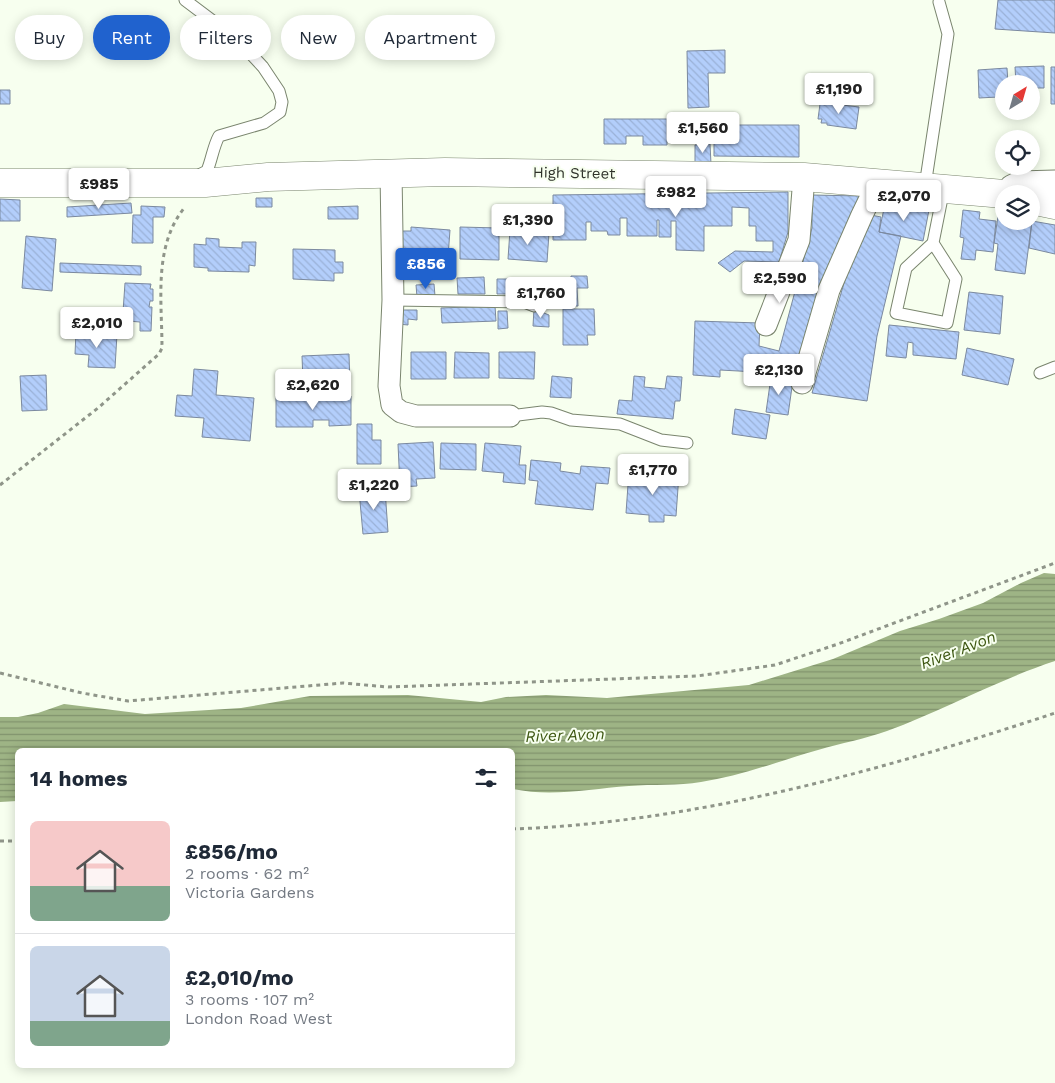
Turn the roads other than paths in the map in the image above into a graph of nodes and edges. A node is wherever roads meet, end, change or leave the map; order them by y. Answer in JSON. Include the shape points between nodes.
{"nodes":[{"id":1,"x":185,"y":0,"type":"edge"},
{"id":2,"x":939,"y":2,"type":"dead end"},
{"id":3,"x":390,"y":172,"type":"junction"},
{"id":4,"x":804,"y":177,"type":"junction"},
{"id":5,"x":1055,"y":181,"type":"edge"},
{"id":6,"x":878,"y":182,"type":"junction"},
{"id":7,"x":0,"y":183,"type":"edge"},
{"id":8,"x":195,"y":183,"type":"junction"},
{"id":9,"x":1013,"y":185,"type":"edge"},
{"id":10,"x":934,"y":187,"type":"junction"},
{"id":11,"x":995,"y":193,"type":"edge"},
{"id":12,"x":1040,"y":202,"type":"edge"},
{"id":13,"x":1055,"y":205,"type":"edge"},
{"id":14,"x":933,"y":244,"type":"junction"},
{"id":15,"x":393,"y":300,"type":"junction"},
{"id":16,"x":534,"y":306,"type":"dead end"},
{"id":17,"x":766,"y":325,"type":"dead end"},
{"id":18,"x":1055,"y":367,"type":"edge"},
{"id":19,"x":1040,"y":372,"type":"dead end"},
{"id":20,"x":802,"y":382,"type":"dead end"},
{"id":21,"x":510,"y":416,"type":"joint"},
{"id":22,"x":688,"y":443,"type":"dead end"}],
"edges":[{"from":1,"to":8,"type":"lane","via":[[238,40],[263,66],[282,102],[280,112],[264,122],[219,136],[207,171]]},
{"from":2,"to":10,"type":"lane","via":[[948,34]]},
{"from":3,"to":4,"type":"street","name":"High Street"},
{"from":3,"to":8,"type":"street","name":"High Street"},
{"from":3,"to":15,"type":"street"},
{"from":4,"to":6,"type":"street","name":"High Street"},
{"from":4,"to":17,"type":"street","via":[[798,240]]},
{"from":5,"to":9,"type":"street"},
{"from":6,"to":10,"type":"street","name":"High Street"},
{"from":6,"to":20,"type":"street","via":[[829,290]]},
{"from":7,"to":8,"type":"street","name":"High Street"},
{"from":10,"to":11,"type":"street","name":"High Street"},
{"from":10,"to":14,"type":"lane"},
{"from":12,"to":13,"type":"street"},
{"from":14,"to":14,"type":"lane","via":[[906,268],[896,314],[947,323],[956,279]]},
{"from":15,"to":16,"type":"lane","via":[[524,302]]},
{"from":15,"to":21,"type":"street","via":[[389,386],[392,405],[401,412],[416,416]]},
{"from":18,"to":19,"type":"lane"},
{"from":21,"to":22,"type":"lane","via":[[551,413],[570,420],[620,424],[661,440]]}]}
